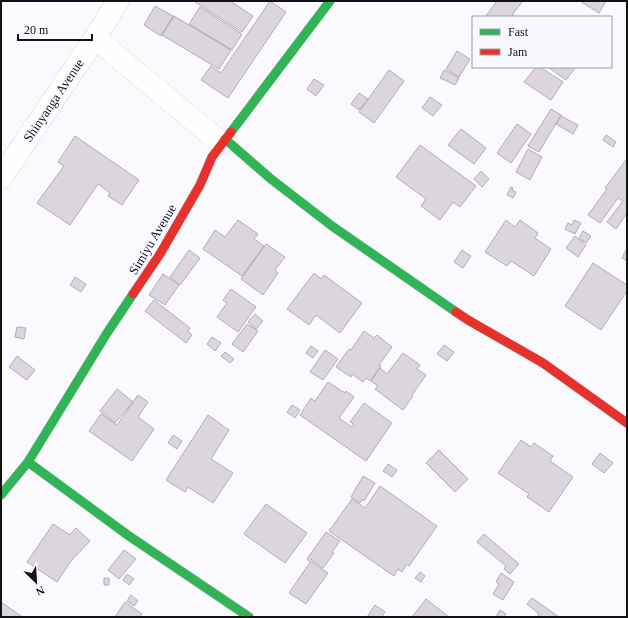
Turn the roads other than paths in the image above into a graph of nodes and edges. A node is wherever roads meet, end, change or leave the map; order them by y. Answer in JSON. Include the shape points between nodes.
{"nodes":[{"id":1,"x":118,"y":1,"type":"edge"},
{"id":2,"x":330,"y":1,"type":"edge"},
{"id":3,"x":95,"y":38,"type":"junction"},
{"id":4,"x":223,"y":141,"type":"junction"},
{"id":5,"x":1,"y":178,"type":"edge"},
{"id":6,"x":627,"y":424,"type":"edge"},
{"id":7,"x":28,"y":462,"type":"junction"},
{"id":8,"x":1,"y":495,"type":"edge"},
{"id":9,"x":249,"y":617,"type":"edge"}],
"edges":[{"from":1,"to":3,"type":"street","name":"Shinyanga Avenue"},
{"from":2,"to":4,"type":"street","name":"Simiyu Avenue"},
{"from":3,"to":4,"type":"street"},
{"from":3,"to":5,"type":"street","name":"Shinyanga Avenue"},
{"from":4,"to":6,"type":"street","via":[[332,226],[468,320],[544,363]]},
{"from":4,"to":7,"type":"street","name":"Simiyu Avenue","via":[[160,254],[107,333]]},
{"from":7,"to":8,"type":"street","name":"Simiyu Avenue"},
{"from":7,"to":9,"type":"street","via":[[129,536]]}]}
